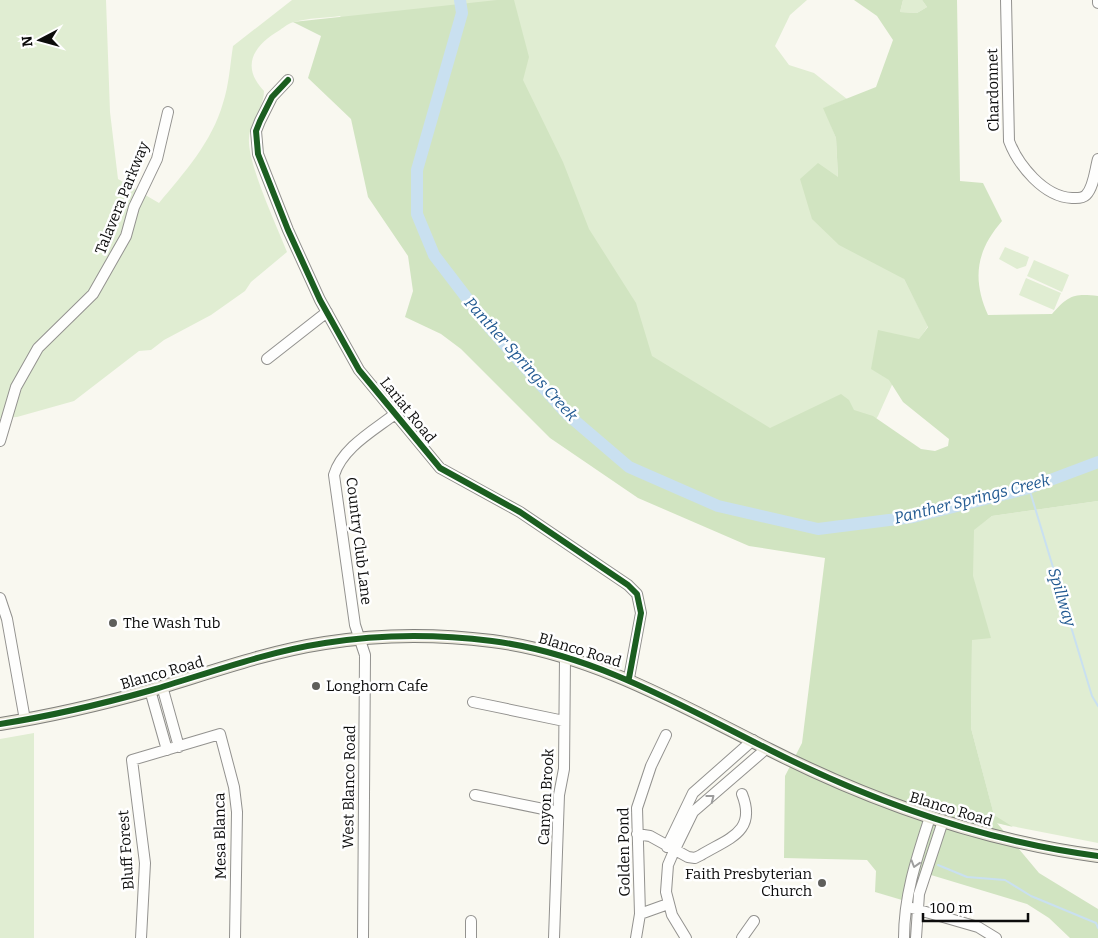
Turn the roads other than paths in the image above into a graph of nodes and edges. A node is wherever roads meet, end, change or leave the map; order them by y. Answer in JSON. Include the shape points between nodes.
{"nodes":[{"id":1,"x":1006,"y":0,"type":"edge"},
{"id":2,"x":288,"y":80,"type":"dead end"},
{"id":3,"x":168,"y":112,"type":"dead end"},
{"id":4,"x":1098,"y":159,"type":"edge"},
{"id":5,"x":327,"y":312,"type":"junction"},
{"id":6,"x":267,"y":359,"type":"dead end"},
{"id":7,"x":395,"y":414,"type":"junction"},
{"id":8,"x":0,"y":440,"type":"edge"},
{"id":9,"x":0,"y":598,"type":"edge"},
{"id":10,"x":358,"y":638,"type":"junction"},
{"id":11,"x":565,"y":657,"type":"junction"},
{"id":12,"x":629,"y":678,"type":"junction"},
{"id":13,"x":156,"y":688,"type":"junction"},
{"id":14,"x":473,"y":702,"type":"dead end"},
{"id":15,"x":26,"y":720,"type":"junction"},
{"id":16,"x":564,"y":720,"type":"junction"},
{"id":17,"x":0,"y":724,"type":"edge"},
{"id":18,"x":174,"y":727,"type":"junction"},
{"id":19,"x":162,"y":730,"type":"junction"},
{"id":20,"x":666,"y":735,"type":"dead end"},
{"id":21,"x":753,"y":740,"type":"junction"},
{"id":22,"x":179,"y":747,"type":"junction"},
{"id":23,"x":767,"y":748,"type":"junction"},
{"id":24,"x":167,"y":750,"type":"junction"},
{"id":25,"x":742,"y":794,"type":"dead end"},
{"id":26,"x":476,"y":795,"type":"dead end"},
{"id":27,"x":558,"y":812,"type":"junction"},
{"id":28,"x":930,"y":817,"type":"junction"},
{"id":29,"x":943,"y":822,"type":"junction"},
{"id":30,"x":637,"y":834,"type":"junction"},
{"id":31,"x":671,"y":849,"type":"junction"},
{"id":32,"x":1098,"y":856,"type":"edge"},
{"id":33,"x":668,"y":904,"type":"junction"},
{"id":34,"x":906,"y":907,"type":"junction"},
{"id":35,"x":918,"y":908,"type":"junction"},
{"id":36,"x":640,"y":914,"type":"junction"},
{"id":37,"x":471,"y":920,"type":"dead end"},
{"id":38,"x":754,"y":921,"type":"dead end"},
{"id":39,"x":141,"y":938,"type":"edge"},
{"id":40,"x":234,"y":938,"type":"edge"},
{"id":41,"x":363,"y":938,"type":"edge"},
{"id":42,"x":471,"y":938,"type":"edge"},
{"id":43,"x":554,"y":938,"type":"edge"},
{"id":44,"x":636,"y":938,"type":"edge"},
{"id":45,"x":686,"y":938,"type":"edge"},
{"id":46,"x":742,"y":938,"type":"edge"},
{"id":47,"x":904,"y":938,"type":"edge"},
{"id":48,"x":916,"y":938,"type":"edge"},
{"id":49,"x":996,"y":938,"type":"edge"}],
"edges":[{"from":1,"to":4,"type":"street","name":"Chardonnet","via":[[1009,141],[1013,153],[1042,186],[1068,198],[1086,195]]},
{"from":2,"to":5,"type":"street","name":"Lariat Road","via":[[272,96],[260,121],[256,131],[257,149],[288,230]]},
{"from":3,"to":8,"type":"street","name":"Talavera Parkway","via":[[157,159],[134,207],[126,236],[93,294],[38,348],[16,387]]},
{"from":5,"to":6,"type":"street"},
{"from":5,"to":7,"type":"street","name":"Lariat Road","via":[[355,365]]},
{"from":7,"to":10,"type":"street","name":"Country Club Lane","via":[[346,453],[334,475]]},
{"from":7,"to":12,"type":"street","name":"Lariat Road","via":[[440,468],[520,512],[637,594],[641,613]]},
{"from":9,"to":15,"type":"street"},
{"from":10,"to":11,"type":"main road","name":"Blanco Road","via":[[470,638]]},
{"from":10,"to":13,"type":"main road","name":"Blanco Road","via":[[294,649]]},
{"from":10,"to":41,"type":"street","name":"West Blanco Road","via":[[365,655]]},
{"from":11,"to":12,"type":"main road","name":"Blanco Road"},
{"from":11,"to":16,"type":"street","name":"Canyon Brook"},
{"from":12,"to":21,"type":"main road","name":"Blanco Road"},
{"from":13,"to":15,"type":"main road","name":"Blanco Road"},
{"from":13,"to":18,"type":"street"},
{"from":13,"to":19,"type":"street"},
{"from":14,"to":16,"type":"street"},
{"from":15,"to":17,"type":"main road","name":"Blanco Road"},
{"from":16,"to":27,"type":"street","name":"Canyon Brook","via":[[564,769]]},
{"from":18,"to":19,"type":"street"},
{"from":18,"to":22,"type":"street"},
{"from":19,"to":24,"type":"street"},
{"from":20,"to":30,"type":"street","name":"Golden Pond","via":[[639,799]]},
{"from":21,"to":23,"type":"main road","name":"Blanco Road"},
{"from":21,"to":31,"type":"street","via":[[692,793]]},
{"from":22,"to":24,"type":"street"},
{"from":22,"to":40,"type":"street","name":"Mesa Blanca","via":[[220,734],[237,812]]},
{"from":23,"to":28,"type":"main road","name":"Blanco Road","via":[[853,788]]},
{"from":31,"to":23,"type":"street","one_way":true,"via":[[693,812]]},
{"from":24,"to":39,"type":"street","name":"Bluff Forest","via":[[132,760],[145,863]]},
{"from":25,"to":31,"type":"street","via":[[748,814],[744,826],[737,833],[695,858]]},
{"from":26,"to":27,"type":"street"},
{"from":27,"to":43,"type":"street","name":"Canyon Brook"},
{"from":28,"to":29,"type":"main road","name":"Blanco Road"},
{"from":28,"to":34,"type":"street","one_way":true,"via":[[912,874]]},
{"from":29,"to":32,"type":"main road","name":"Blanco Road","via":[[1002,838]]},
{"from":29,"to":35,"type":"street","via":[[928,862]]},
{"from":30,"to":31,"type":"street","via":[[650,836]]},
{"from":30,"to":36,"type":"street","name":"Golden Pond"},
{"from":31,"to":33,"type":"street","via":[[666,879]]},
{"from":33,"to":36,"type":"street","name":"Golden Pond"},
{"from":33,"to":45,"type":"street"},
{"from":34,"to":35,"type":"street"},
{"from":34,"to":47,"type":"street"},
{"from":35,"to":48,"type":"street"},
{"from":35,"to":49,"type":"street","via":[[978,927]]},
{"from":36,"to":44,"type":"street","name":"Golden Pond"},
{"from":37,"to":42,"type":"street"},
{"from":38,"to":46,"type":"street"}]}
